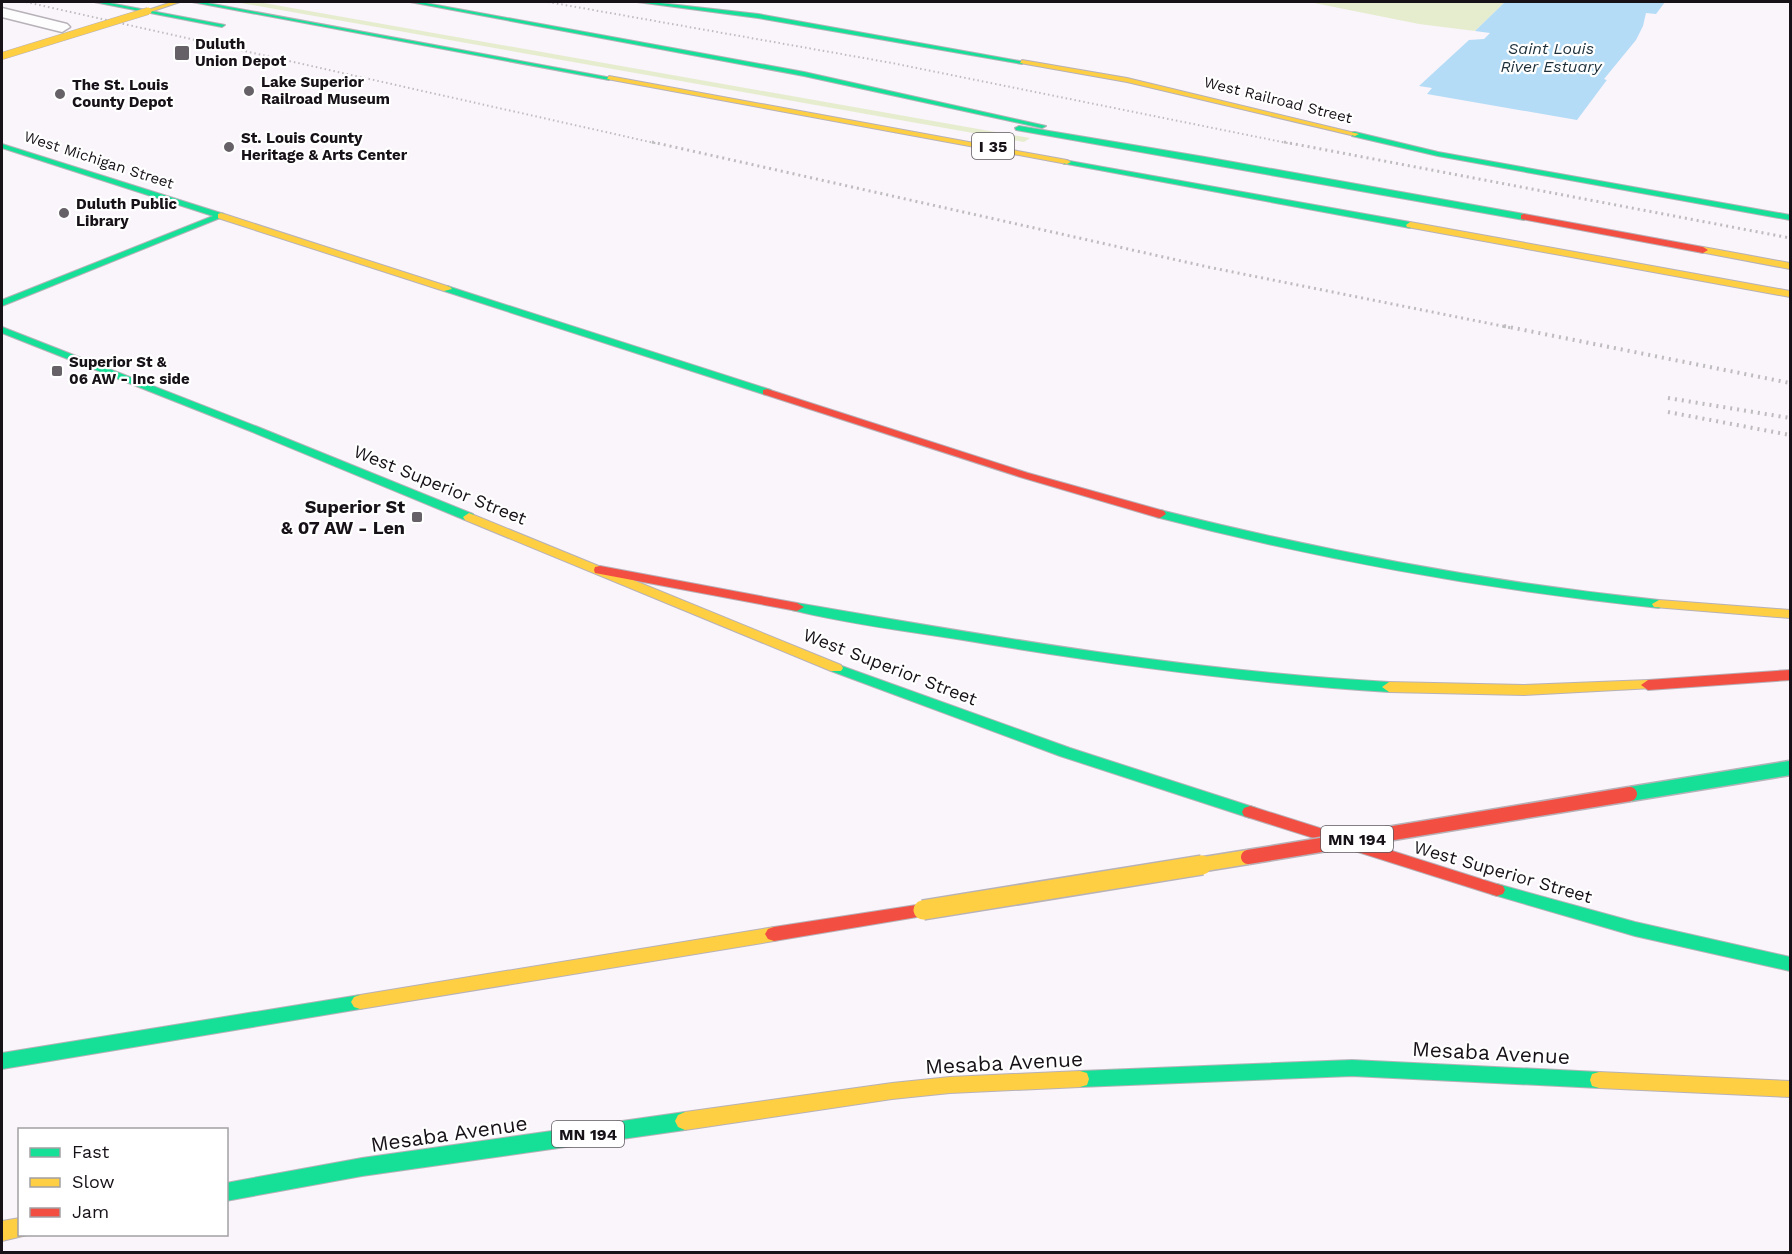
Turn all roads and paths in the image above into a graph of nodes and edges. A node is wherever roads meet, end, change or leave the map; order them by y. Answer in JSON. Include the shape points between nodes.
{"nodes":[{"id":1,"x":97,"y":2,"type":"edge"},
{"id":2,"x":177,"y":2,"type":"edge"},
{"id":3,"x":195,"y":2,"type":"edge"},
{"id":4,"x":413,"y":2,"type":"edge"},
{"id":5,"x":640,"y":2,"type":"edge"},
{"id":6,"x":701,"y":2,"type":"edge"},
{"id":7,"x":148,"y":11,"type":"junction"},
{"id":8,"x":2,"y":13,"type":"edge"},
{"id":9,"x":758,"y":16,"type":"junction"},
{"id":10,"x":62,"y":27,"type":"dead end"},
{"id":11,"x":241,"y":29,"type":"dead end"},
{"id":12,"x":2,"y":56,"type":"edge"},
{"id":13,"x":844,"y":97,"type":"dead end"},
{"id":14,"x":2,"y":146,"type":"edge"},
{"id":15,"x":1141,"y":148,"type":"junction"},
{"id":16,"x":988,"y":162,"type":"dead end"},
{"id":17,"x":221,"y":216,"type":"junction"},
{"id":18,"x":1791,"y":218,"type":"edge"},
{"id":19,"x":1448,"y":230,"type":"junction"},
{"id":20,"x":1791,"y":266,"type":"edge"},
{"id":21,"x":1791,"y":294,"type":"edge"},
{"id":22,"x":2,"y":303,"type":"edge"},
{"id":23,"x":2,"y":330,"type":"edge"},
{"id":24,"x":600,"y":570,"type":"junction"},
{"id":25,"x":1791,"y":614,"type":"edge"},
{"id":26,"x":1791,"y":675,"type":"edge"},
{"id":27,"x":1791,"y":768,"type":"edge"},
{"id":28,"x":1791,"y":964,"type":"edge"},
{"id":29,"x":2,"y":1061,"type":"edge"},
{"id":30,"x":1791,"y":1089,"type":"edge"},
{"id":31,"x":228,"y":1192,"type":"edge"},
{"id":32,"x":18,"y":1228,"type":"edge"},
{"id":33,"x":2,"y":1231,"type":"edge"}],
"edges":[{"from":1,"to":7,"type":"main road"},
{"from":2,"to":7,"type":"main road"},
{"from":3,"to":19,"type":"main road","number":"I 35"},
{"from":4,"to":15,"type":"main road","via":[[844,82]]},
{"from":5,"to":9,"type":"main road","name":"West Railroad Street"},
{"from":6,"to":9,"type":"main road","name":"West Railroad Street"},
{"from":7,"to":11,"type":"main road"},
{"from":7,"to":12,"type":"main road","bridge":true},
{"from":8,"to":10,"type":"street"},
{"from":9,"to":18,"type":"main road","name":"West Railroad Street","via":[[1127,81],[1438,154]]},
{"from":13,"to":15,"type":"main road","number":"I 35"},
{"from":14,"to":17,"type":"main road","name":"West Michigan Street"},
{"from":15,"to":20,"type":"main road","number":"I 35"},
{"from":16,"to":19,"type":"main road","via":[[1270,207]]},
{"from":17,"to":22,"type":"main road"},
{"from":17,"to":25,"type":"main road","name":"West Michigan Street","via":[[1150,512],[1257,538],[1489,582]]},
{"from":19,"to":21,"type":"main road","number":"I 35"},
{"from":23,"to":24,"type":"main road","name":"West Superior Street"},
{"from":24,"to":26,"type":"main road","via":[[681,588],[1067,655],[1296,681],[1504,690],[1633,687]]},
{"from":24,"to":28,"type":"main road","name":"West Superior Street","via":[[862,678],[1076,755],[1455,878],[1635,929]]},
{"from":27,"to":29,"type":"main road","number":"MN 194","bridge":true},
{"from":30,"to":31,"type":"main road","name":"Mesaba Avenue","number":"MN 194","via":[[1352,1068],[950,1085],[362,1167]]},
{"from":32,"to":33,"type":"main road"}]}
